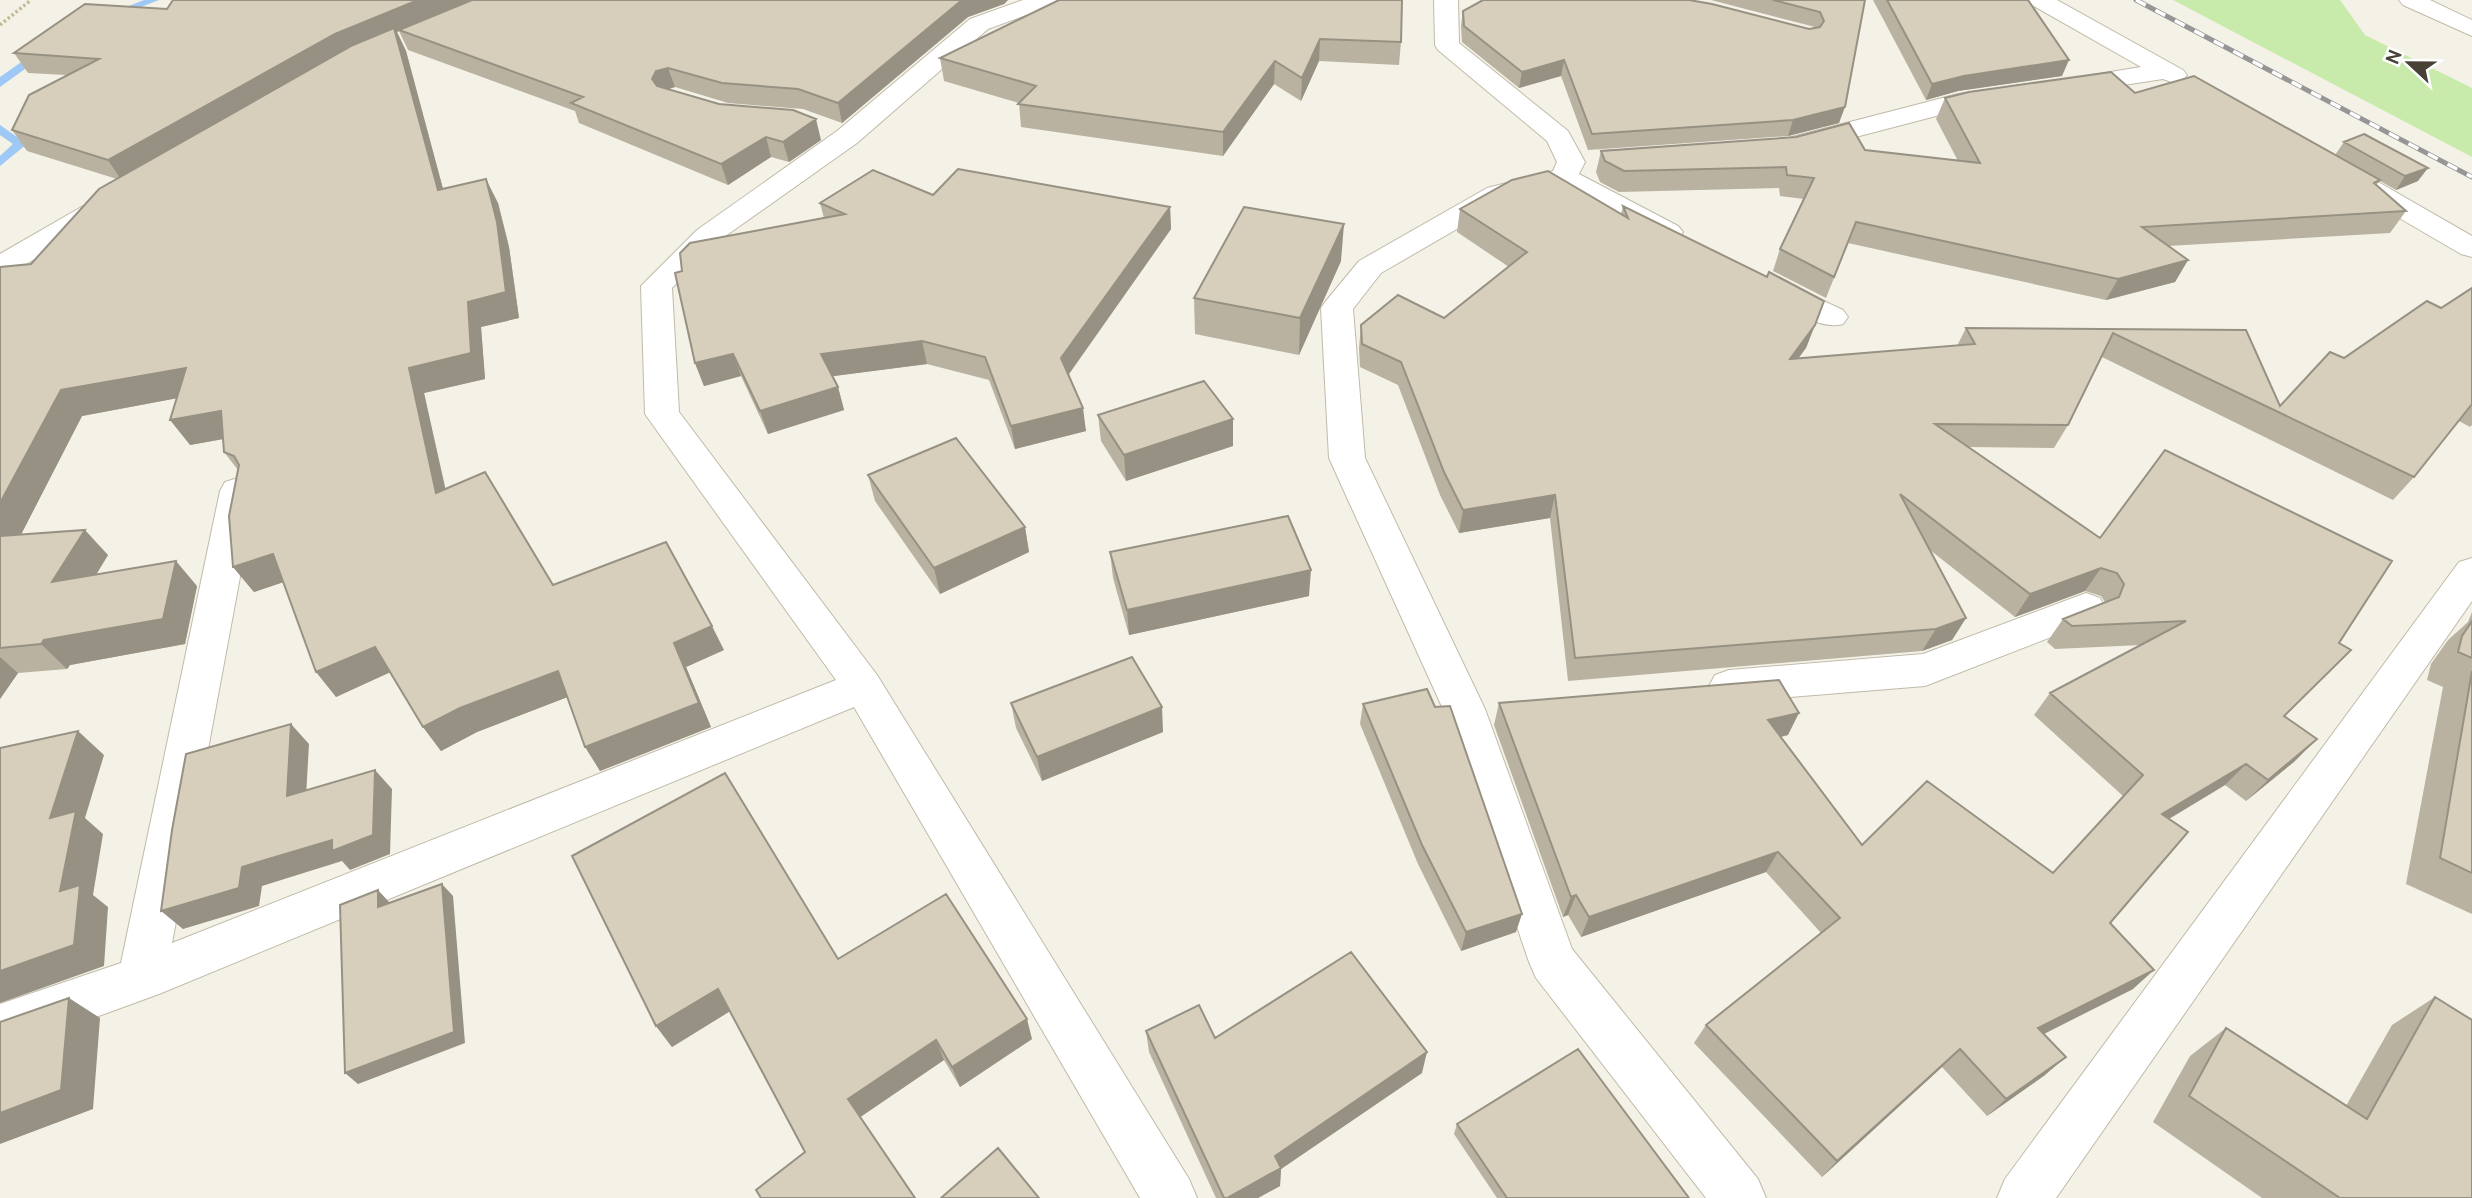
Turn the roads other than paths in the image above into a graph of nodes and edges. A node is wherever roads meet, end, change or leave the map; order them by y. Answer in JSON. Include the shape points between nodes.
{"nodes":[{"id":1,"x":1045,"y":0,"type":"edge"},
{"id":2,"x":1446,"y":0,"type":"edge"},
{"id":3,"x":2040,"y":0,"type":"edge"},
{"id":4,"x":2411,"y":0,"type":"edge"},
{"id":5,"x":2472,"y":29,"type":"edge"},
{"id":6,"x":2167,"y":71,"type":"junction"},
{"id":7,"x":2190,"y":84,"type":"edge"},
{"id":8,"x":1776,"y":147,"type":"edge"},
{"id":9,"x":1577,"y":166,"type":"junction"},
{"id":10,"x":2331,"y":166,"type":"edge"},
{"id":11,"x":128,"y":192,"type":"edge"},
{"id":12,"x":1698,"y":247,"type":"edge"},
{"id":13,"x":2472,"y":248,"type":"edge"},
{"id":14,"x":0,"y":267,"type":"edge"},
{"id":15,"x":1747,"y":273,"type":"edge"},
{"id":16,"x":1832,"y":317,"type":"dead end"},
{"id":17,"x":238,"y":491,"type":"edge"},
{"id":18,"x":2472,"y":572,"type":"edge"},
{"id":19,"x":2086,"y":608,"type":"edge"},
{"id":20,"x":863,"y":686,"type":"junction"},
{"id":21,"x":1694,"y":690,"type":"edge"},
{"id":22,"x":1505,"y":706,"type":"edge"},
{"id":23,"x":1464,"y":709,"type":"junction"},
{"id":24,"x":142,"y":978,"type":"junction"},
{"id":25,"x":0,"y":1028,"type":"edge"},
{"id":26,"x":1170,"y":1198,"type":"edge"},
{"id":27,"x":1739,"y":1198,"type":"edge"},
{"id":28,"x":2024,"y":1198,"type":"edge"}],
"edges":[{"from":1,"to":20,"type":"street","via":[[979,24],[830,131],[656,286],[662,414]]},
{"from":2,"to":9,"type":"street","via":[[1447,45],[1558,137]]},
{"from":3,"to":6,"type":"street"},
{"from":4,"to":5,"type":"street"},
{"from":6,"to":7,"type":"street"},
{"from":6,"to":8,"type":"street","via":[[1958,102]]},
{"from":9,"to":12,"type":"street"},
{"from":9,"to":23,"type":"street","via":[[1497,194],[1370,267],[1337,308],[1347,458]]},
{"from":10,"to":13,"type":"street"},
{"from":11,"to":14,"type":"street"},
{"from":15,"to":16,"type":"street"},
{"from":17,"to":24,"type":"street"},
{"from":18,"to":28,"type":"street"},
{"from":19,"to":21,"type":"street","via":[[1925,670]]},
{"from":20,"to":24,"type":"street"},
{"from":20,"to":26,"type":"street"},
{"from":22,"to":23,"type":"street"},
{"from":23,"to":27,"type":"street","via":[[1553,962]]},
{"from":24,"to":25,"type":"street"}]}
